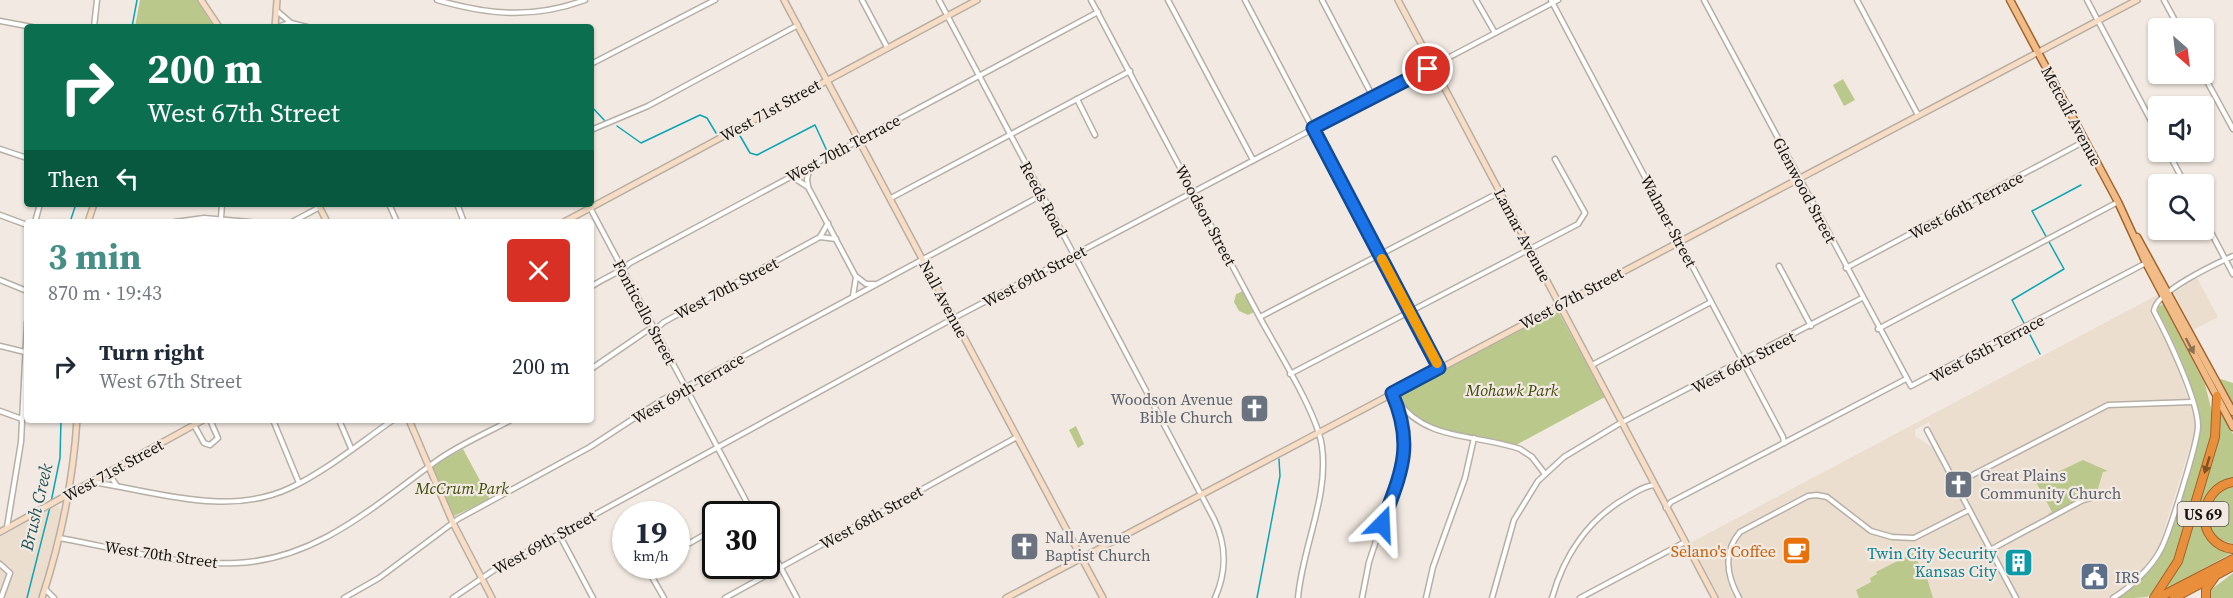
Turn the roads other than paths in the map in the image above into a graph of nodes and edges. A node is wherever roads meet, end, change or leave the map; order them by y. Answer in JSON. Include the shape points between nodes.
{"nodes":[{"id":1,"x":97,"y":0,"type":"edge"},
{"id":2,"x":201,"y":0,"type":"edge"},
{"id":3,"x":277,"y":0,"type":"edge"},
{"id":4,"x":437,"y":0,"type":"edge"},
{"id":5,"x":585,"y":0,"type":"edge"},
{"id":6,"x":715,"y":0,"type":"edge"},
{"id":7,"x":784,"y":0,"type":"edge"},
{"id":8,"x":862,"y":0,"type":"edge"},
{"id":9,"x":939,"y":0,"type":"edge"},
{"id":10,"x":977,"y":0,"type":"edge"},
{"id":11,"x":1091,"y":0,"type":"edge"},
{"id":12,"x":1168,"y":0,"type":"edge"},
{"id":13,"x":1245,"y":0,"type":"edge"},
{"id":14,"x":1322,"y":0,"type":"edge"},
{"id":15,"x":1398,"y":0,"type":"edge"},
{"id":16,"x":1476,"y":0,"type":"edge"},
{"id":17,"x":1558,"y":0,"type":"edge"},
{"id":18,"x":1704,"y":0,"type":"edge"},
{"id":19,"x":1857,"y":0,"type":"edge"},
{"id":20,"x":2010,"y":0,"type":"edge"},
{"id":21,"x":2087,"y":0,"type":"edge"},
{"id":22,"x":2137,"y":0,"type":"edge"},
{"id":23,"x":2164,"y":0,"type":"edge"},
{"id":24,"x":1552,"y":1,"type":"edge"},
{"id":25,"x":277,"y":11,"type":"junction"},
{"id":26,"x":1098,"y":12,"type":"junction"},
{"id":27,"x":947,"y":16,"type":"junction"},
{"id":28,"x":2174,"y":18,"type":"edge"},
{"id":29,"x":2098,"y":20,"type":"junction"},
{"id":30,"x":0,"y":21,"type":"edge"},
{"id":31,"x":291,"y":23,"type":"junction"},
{"id":32,"x":94,"y":24,"type":"edge"},
{"id":33,"x":217,"y":24,"type":"edge"},
{"id":34,"x":276,"y":24,"type":"edge"},
{"id":35,"x":287,"y":24,"type":"edge"},
{"id":36,"x":295,"y":24,"type":"edge"},
{"id":37,"x":798,"y":25,"type":"junction"},
{"id":38,"x":24,"y":26,"type":"edge"},
{"id":39,"x":1495,"y":33,"type":"junction"},
{"id":40,"x":887,"y":47,"type":"junction"},
{"id":41,"x":2038,"y":52,"type":"junction"},
{"id":42,"x":594,"y":62,"type":"edge"},
{"id":43,"x":1432,"y":66,"type":"junction"},
{"id":44,"x":1130,"y":71,"type":"junction"},
{"id":45,"x":978,"y":76,"type":"junction"},
{"id":46,"x":827,"y":79,"type":"junction"},
{"id":47,"x":2208,"y":84,"type":"edge"},
{"id":48,"x":1373,"y":97,"type":"junction"},
{"id":49,"x":1077,"y":99,"type":"junction"},
{"id":50,"x":1918,"y":115,"type":"junction"},
{"id":51,"x":2148,"y":115,"type":"edge"},
{"id":52,"x":1313,"y":128,"type":"junction"},
{"id":53,"x":594,"y":129,"type":"edge"},
{"id":54,"x":2233,"y":129,"type":"edge"},
{"id":55,"x":1095,"y":135,"type":"dead end"},
{"id":56,"x":1010,"y":136,"type":"junction"},
{"id":57,"x":859,"y":139,"type":"junction"},
{"id":58,"x":2085,"y":141,"type":"junction"},
{"id":59,"x":0,"y":149,"type":"edge"},
{"id":60,"x":24,"y":157,"type":"edge"},
{"id":61,"x":1556,"y":159,"type":"dead end"},
{"id":62,"x":1253,"y":160,"type":"junction"},
{"id":63,"x":811,"y":165,"type":"junction"},
{"id":64,"x":791,"y":176,"type":"junction"},
{"id":65,"x":1799,"y":178,"type":"junction"},
{"id":66,"x":808,"y":187,"type":"junction"},
{"id":67,"x":1193,"y":192,"type":"junction"},
{"id":68,"x":1500,"y":192,"type":"junction"},
{"id":69,"x":1042,"y":195,"type":"junction"},
{"id":70,"x":891,"y":198,"type":"junction"},
{"id":71,"x":2118,"y":202,"type":"junction"},
{"id":72,"x":594,"y":203,"type":"edge"},
{"id":73,"x":222,"y":207,"type":"edge"},
{"id":74,"x":316,"y":207,"type":"edge"},
{"id":75,"x":587,"y":207,"type":"edge"},
{"id":76,"x":590,"y":207,"type":"edge"},
{"id":77,"x":0,"y":215,"type":"edge"},
{"id":78,"x":221,"y":218,"type":"junction"},
{"id":79,"x":210,"y":219,"type":"edge"},
{"id":80,"x":228,"y":219,"type":"edge"},
{"id":81,"x":297,"y":219,"type":"edge"},
{"id":82,"x":569,"y":219,"type":"edge"},
{"id":83,"x":828,"y":223,"type":"junction"},
{"id":84,"x":24,"y":224,"type":"edge"},
{"id":85,"x":820,"y":237,"type":"junction"},
{"id":86,"x":836,"y":239,"type":"junction"},
{"id":87,"x":2214,"y":239,"type":"edge"},
{"id":88,"x":1679,"y":241,"type":"junction"},
{"id":89,"x":1530,"y":248,"type":"junction"},
{"id":90,"x":1074,"y":255,"type":"junction"},
{"id":91,"x":1380,"y":255,"type":"junction"},
{"id":92,"x":2233,"y":256,"type":"edge"},
{"id":93,"x":923,"y":258,"type":"junction"},
{"id":94,"x":2225,"y":260,"type":"junction"},
{"id":95,"x":2149,"y":262,"type":"junction"},
{"id":96,"x":1779,"y":266,"type":"dead end"},
{"id":97,"x":1846,"y":268,"type":"junction"},
{"id":98,"x":623,"y":270,"type":"junction"},
{"id":99,"x":2233,"y":274,"type":"edge"},
{"id":100,"x":856,"y":277,"type":"junction"},
{"id":101,"x":0,"y":280,"type":"edge"},
{"id":102,"x":876,"y":284,"type":"junction"},
{"id":103,"x":594,"y":285,"type":"edge"},
{"id":104,"x":24,"y":290,"type":"edge"},
{"id":105,"x":2166,"y":293,"type":"junction"},
{"id":106,"x":853,"y":297,"type":"junction"},
{"id":107,"x":1863,"y":298,"type":"junction"},
{"id":108,"x":1711,"y":302,"type":"junction"},
{"id":109,"x":1559,"y":304,"type":"junction"},
{"id":110,"x":1410,"y":311,"type":"junction"},
{"id":111,"x":1260,"y":317,"type":"junction"},
{"id":112,"x":954,"y":318,"type":"junction"},
{"id":113,"x":1811,"y":326,"type":"junction"},
{"id":114,"x":1878,"y":329,"type":"junction"},
{"id":115,"x":655,"y":330,"type":"junction"},
{"id":116,"x":0,"y":346,"type":"edge"},
{"id":117,"x":24,"y":352,"type":"edge"},
{"id":118,"x":1743,"y":362,"type":"junction"},
{"id":119,"x":1591,"y":366,"type":"junction"},
{"id":120,"x":594,"y":367,"type":"edge"},
{"id":121,"x":1439,"y":368,"type":"junction"},
{"id":122,"x":1290,"y":374,"type":"junction"},
{"id":123,"x":1906,"y":379,"type":"junction"},
{"id":124,"x":24,"y":386,"type":"edge"},
{"id":125,"x":685,"y":387,"type":"junction"},
{"id":126,"x":1392,"y":393,"type":"junction"},
{"id":127,"x":2217,"y":396,"type":"junction"},
{"id":128,"x":2192,"y":402,"type":"junction"},
{"id":129,"x":0,"y":411,"type":"edge"},
{"id":130,"x":2233,"y":412,"type":"edge"},
{"id":131,"x":1413,"y":418,"type":"junction"},
{"id":132,"x":22,"y":419,"type":"junction"},
{"id":133,"x":77,"y":423,"type":"edge"},
{"id":134,"x":198,"y":423,"type":"edge"},
{"id":135,"x":212,"y":423,"type":"edge"},
{"id":136,"x":274,"y":423,"type":"edge"},
{"id":137,"x":340,"y":423,"type":"edge"},
{"id":138,"x":388,"y":423,"type":"edge"},
{"id":139,"x":410,"y":423,"type":"edge"},
{"id":140,"x":506,"y":423,"type":"edge"},
{"id":141,"x":1404,"y":423,"type":"junction"},
{"id":142,"x":1622,"y":424,"type":"junction"},
{"id":143,"x":194,"y":425,"type":"junction"},
{"id":144,"x":2233,"y":427,"type":"edge"},
{"id":145,"x":1927,"y":430,"type":"dead end"},
{"id":146,"x":1318,"y":431,"type":"junction"},
{"id":147,"x":1017,"y":437,"type":"junction"},
{"id":148,"x":1474,"y":438,"type":"junction"},
{"id":149,"x":1784,"y":443,"type":"junction"},
{"id":150,"x":717,"y":447,"type":"junction"},
{"id":151,"x":351,"y":448,"type":"junction"},
{"id":152,"x":428,"y":468,"type":"junction"},
{"id":153,"x":114,"y":470,"type":"junction"},
{"id":154,"x":1545,"y":474,"type":"junction"},
{"id":155,"x":93,"y":482,"type":"junction"},
{"id":156,"x":2233,"y":482,"type":"edge"},
{"id":157,"x":299,"y":483,"type":"junction"},
{"id":158,"x":1955,"y":484,"type":"junction"},
{"id":159,"x":1654,"y":485,"type":"junction"},
{"id":160,"x":118,"y":486,"type":"junction"},
{"id":161,"x":1201,"y":493,"type":"junction"},
{"id":162,"x":69,"y":494,"type":"junction"},
{"id":163,"x":2094,"y":497,"type":"dead end"},
{"id":164,"x":746,"y":501,"type":"edge"},
{"id":165,"x":1666,"y":507,"type":"junction"},
{"id":166,"x":1969,"y":510,"type":"junction"},
{"id":167,"x":10,"y":514,"type":"junction"},
{"id":168,"x":18,"y":522,"type":"junction"},
{"id":169,"x":453,"y":523,"type":"junction"},
{"id":170,"x":7,"y":528,"type":"junction"},
{"id":171,"x":0,"y":532,"type":"edge"},
{"id":172,"x":559,"y":534,"type":"junction"},
{"id":173,"x":702,"y":536,"type":"edge"},
{"id":174,"x":60,"y":538,"type":"junction"},
{"id":175,"x":1685,"y":542,"type":"junction"},
{"id":176,"x":690,"y":543,"type":"dead end"},
{"id":177,"x":2233,"y":549,"type":"edge"},
{"id":178,"x":1990,"y":550,"type":"junction"},
{"id":179,"x":1081,"y":557,"type":"junction"},
{"id":180,"x":2233,"y":559,"type":"edge"},
{"id":181,"x":0,"y":564,"type":"edge"},
{"id":182,"x":2233,"y":566,"type":"edge"},
{"id":183,"x":781,"y":567,"type":"junction"},
{"id":184,"x":2216,"y":575,"type":"junction"},
{"id":185,"x":481,"y":577,"type":"junction"},
{"id":186,"x":653,"y":579,"type":"edge"},
{"id":187,"x":45,"y":589,"type":"junction"},
{"id":188,"x":1,"y":598,"type":"edge"},
{"id":189,"x":42,"y":598,"type":"edge"},
{"id":190,"x":54,"y":598,"type":"edge"},
{"id":191,"x":344,"y":598,"type":"edge"},
{"id":192,"x":453,"y":598,"type":"edge"},
{"id":193,"x":492,"y":598,"type":"edge"},
{"id":194,"x":593,"y":598,"type":"edge"},
{"id":195,"x":664,"y":598,"type":"edge"},
{"id":196,"x":724,"y":598,"type":"edge"},
{"id":197,"x":797,"y":598,"type":"edge"},
{"id":198,"x":1006,"y":598,"type":"edge"},
{"id":199,"x":1103,"y":598,"type":"edge"},
{"id":200,"x":1215,"y":598,"type":"edge"},
{"id":201,"x":1298,"y":598,"type":"edge"},
{"id":202,"x":1362,"y":598,"type":"edge"},
{"id":203,"x":1426,"y":598,"type":"edge"},
{"id":204,"x":1492,"y":598,"type":"edge"},
{"id":205,"x":1552,"y":598,"type":"edge"},
{"id":206,"x":1580,"y":598,"type":"edge"},
{"id":207,"x":1714,"y":598,"type":"edge"},
{"id":208,"x":1738,"y":598,"type":"edge"},
{"id":209,"x":2016,"y":598,"type":"edge"},
{"id":210,"x":2113,"y":598,"type":"edge"},
{"id":211,"x":2156,"y":598,"type":"edge"},
{"id":212,"x":2174,"y":598,"type":"edge"},
{"id":213,"x":2206,"y":598,"type":"edge"}],
"edges":[{"from":1,"to":32,"type":"street"},
{"from":2,"to":33,"type":"street"},
{"from":3,"to":25,"type":"street"},
{"from":4,"to":5,"type":"street","via":[[482,12],[514,15],[549,11]]},
{"from":6,"to":42,"type":"street"},
{"from":7,"to":37,"type":"street","name":"Nall Avenue"},
{"from":8,"to":40,"type":"street"},
{"from":9,"to":27,"type":"street","name":"Reeds Road"},
{"from":10,"to":27,"type":"street","name":"West 71st Street"},
{"from":11,"to":26,"type":"street","name":"Woodson Street"},
{"from":12,"to":62,"type":"street"},
{"from":13,"to":52,"type":"street"},
{"from":14,"to":48,"type":"street"},
{"from":15,"to":43,"type":"street","name":"Lamar Avenue"},
{"from":16,"to":39,"type":"street"},
{"from":17,"to":24,"type":"street","name":"West 69th Street"},
{"from":18,"to":65,"type":"street","name":"Glenwood Street"},
{"from":19,"to":50,"type":"street"},
{"from":20,"to":41,"type":"main road","name":"Metcalf Avenue"},
{"from":21,"to":29,"type":"street"},
{"from":22,"to":29,"type":"street","name":"West 67th Street"},
{"from":23,"to":28,"type":"street"},
{"from":24,"to":39,"type":"street","name":"West 69th Street"},
{"from":24,"to":88,"type":"street","name":"Walmer Street"},
{"from":25,"to":31,"type":"street"},
{"from":25,"to":34,"type":"street"},
{"from":26,"to":44,"type":"street","name":"Woodson Street"},
{"from":26,"to":45,"type":"street","name":"West 70th Terrace"},
{"from":27,"to":40,"type":"street","name":"West 71st Street"},
{"from":27,"to":45,"type":"street","name":"Reeds Road"},
{"from":29,"to":41,"type":"street","name":"West 67th Street"},
{"from":29,"to":51,"type":"street"},
{"from":30,"to":38,"type":"street"},
{"from":31,"to":35,"type":"street"},
{"from":31,"to":36,"type":"street"},
{"from":37,"to":46,"type":"street","name":"Nall Avenue"},
{"from":37,"to":53,"type":"street","via":[[639,111]]},
{"from":39,"to":43,"type":"street","name":"West 69th Street"},
{"from":40,"to":46,"type":"street","name":"West 71st Street"},
{"from":41,"to":50,"type":"street","name":"West 67th Street"},
{"from":41,"to":58,"type":"main road","name":"Metcalf Avenue"},
{"from":43,"to":48,"type":"street","name":"West 69th Street"},
{"from":43,"to":68,"type":"street","name":"Lamar Avenue"},
{"from":44,"to":49,"type":"street"},
{"from":44,"to":67,"type":"street","name":"Woodson Street"},
{"from":45,"to":56,"type":"street","name":"Reeds Road"},
{"from":45,"to":57,"type":"street","name":"West 70th Terrace"},
{"from":46,"to":57,"type":"street","name":"Nall Avenue"},
{"from":46,"to":72,"type":"street","name":"West 71st Street"},
{"from":47,"to":54,"type":"street"},
{"from":48,"to":52,"type":"street","name":"West 69th Street"},
{"from":49,"to":55,"type":"street"},
{"from":49,"to":56,"type":"street"},
{"from":50,"to":65,"type":"street","name":"West 67th Street"},
{"from":52,"to":62,"type":"street","name":"West 69th Street"},
{"from":52,"to":91,"type":"street"},
{"from":56,"to":69,"type":"street","name":"Reeds Road"},
{"from":56,"to":70,"type":"street"},
{"from":57,"to":63,"type":"street","name":"West 70th Terrace"},
{"from":57,"to":70,"type":"street","name":"Nall Avenue"},
{"from":58,"to":71,"type":"main road","name":"Metcalf Avenue"},
{"from":58,"to":97,"type":"street","name":"West 66th Terrace"},
{"from":59,"to":60,"type":"street"},
{"from":61,"to":89,"type":"street","via":[[1582,206],[1584,218]]},
{"from":62,"to":67,"type":"street","name":"West 69th Street"},
{"from":63,"to":64,"type":"street","name":"West 70th Terrace"},
{"from":63,"to":66,"type":"street"},
{"from":64,"to":66,"type":"street"},
{"from":64,"to":98,"type":"street","name":"West 70th Terrace"},
{"from":65,"to":88,"type":"street","name":"West 67th Street"},
{"from":65,"to":97,"type":"street","name":"Glenwood Street"},
{"from":66,"to":83,"type":"street"},
{"from":67,"to":90,"type":"street","name":"West 69th Street"},
{"from":67,"to":111,"type":"street","name":"Woodson Street"},
{"from":68,"to":89,"type":"street","name":"Lamar Avenue"},
{"from":68,"to":91,"type":"street"},
{"from":69,"to":90,"type":"street","name":"Reeds Road"},
{"from":69,"to":93,"type":"street","name":"West 69th Terrace"},
{"from":70,"to":93,"type":"street","name":"Nall Avenue"},
{"from":71,"to":95,"type":"main road","name":"Metcalf Avenue"},
{"from":71,"to":114,"type":"street"},
{"from":73,"to":78,"type":"street"},
{"from":74,"to":81,"type":"street"},
{"from":75,"to":82,"type":"street","name":"West 71st Street"},
{"from":76,"to":98,"type":"street","name":"Fonticello Street"},
{"from":77,"to":84,"type":"street"},
{"from":78,"to":79,"type":"street"},
{"from":78,"to":80,"type":"street"},
{"from":83,"to":85,"type":"street"},
{"from":83,"to":86,"type":"street"},
{"from":85,"to":86,"type":"street"},
{"from":85,"to":115,"type":"street","name":"West 70th Street"},
{"from":86,"to":100,"type":"street"},
{"from":87,"to":94,"type":"street"},
{"from":88,"to":108,"type":"street","name":"Walmer Street"},
{"from":88,"to":109,"type":"street","name":"West 67th Street"},
{"from":89,"to":109,"type":"street","name":"Lamar Avenue"},
{"from":89,"to":110,"type":"street"},
{"from":90,"to":112,"type":"street","name":"West 69th Street"},
{"from":90,"to":161,"type":"street","name":"Reeds Road"},
{"from":91,"to":110,"type":"street"},
{"from":91,"to":111,"type":"street"},
{"from":92,"to":94,"type":"street"},
{"from":93,"to":102,"type":"street","name":"West 69th Terrace"},
{"from":93,"to":112,"type":"street","name":"Nall Avenue"},
{"from":94,"to":99,"type":"street"},
{"from":94,"to":105,"type":"street"},
{"from":95,"to":105,"type":"main road","name":"Metcalf Avenue"},
{"from":95,"to":123,"type":"street","name":"West 65th Terrace","via":[[1916,385],[1911,386]]},
{"from":96,"to":113,"type":"street"},
{"from":97,"to":107,"type":"street","name":"Glenwood Street"},
{"from":98,"to":103,"type":"street","name":"West 70th Terrace"},
{"from":98,"to":115,"type":"street","name":"Fonticello Street"},
{"from":100,"to":102,"type":"street","via":[[866,284]]},
{"from":100,"to":106,"type":"street"},
{"from":101,"to":104,"type":"street"},
{"from":102,"to":106,"type":"street","name":"West 69th Terrace"},
{"from":105,"to":127,"type":"main road","name":"Metcalf Avenue","one_way":true},
{"from":105,"to":128,"type":"street","via":[[2154,311],[2172,345]]},
{"from":105,"to":130,"type":"main road","name":"Metcalf Avenue"},
{"from":106,"to":125,"type":"street","name":"West 69th Terrace"},
{"from":107,"to":113,"type":"street","name":"West 66th Street"},
{"from":107,"to":114,"type":"street","name":"Glenwood Street"},
{"from":108,"to":118,"type":"street","name":"Walmer Street"},
{"from":108,"to":119,"type":"street"},
{"from":109,"to":119,"type":"street","name":"Lamar Avenue"},
{"from":109,"to":121,"type":"street","name":"West 67th Street"},
{"from":110,"to":121,"type":"street"},
{"from":110,"to":122,"type":"street"},
{"from":111,"to":122,"type":"street","name":"Woodson Street"},
{"from":112,"to":147,"type":"street","name":"Nall Avenue"},
{"from":112,"to":150,"type":"street","name":"West 69th Street"},
{"from":113,"to":118,"type":"street","name":"West 66th Street"},
{"from":114,"to":123,"type":"street","name":"Glenwood Street"},
{"from":115,"to":120,"type":"street","name":"West 70th Street","via":[[648,330]]},
{"from":115,"to":125,"type":"street","name":"Fonticello Street"},
{"from":116,"to":117,"type":"street"},
{"from":118,"to":142,"type":"street","name":"West 66th Street"},
{"from":118,"to":149,"type":"street","name":"Walmer Street"},
{"from":119,"to":142,"type":"street","name":"Lamar Avenue"},
{"from":121,"to":126,"type":"street","name":"West 67th Street"},
{"from":122,"to":146,"type":"street","name":"Woodson Street"},
{"from":123,"to":149,"type":"street","name":"West 65th Terrace"},
{"from":124,"to":132,"type":"street"},
{"from":125,"to":150,"type":"street","name":"Fonticello Street"},
{"from":125,"to":169,"type":"street","name":"West 69th Terrace","via":[[590,447]]},
{"from":126,"to":131,"type":"street"},
{"from":126,"to":141,"type":"street"},
{"from":126,"to":146,"type":"street","name":"West 67th Street"},
{"from":127,"to":144,"type":"main road","name":"Metcalf Avenue"},
{"from":127,"to":211,"type":"highway","one_way":true,"via":[[2215,437],[2178,561]]},
{"from":128,"to":158,"type":"street","via":[[2108,405]]},
{"from":128,"to":210,"type":"street","via":[[2198,431],[2161,549],[2128,587]]},
{"from":129,"to":132,"type":"street"},
{"from":131,"to":141,"type":"street"},
{"from":131,"to":148,"type":"street","via":[[1428,428]]},
{"from":132,"to":167,"type":"street"},
{"from":133,"to":162,"type":"street"},
{"from":134,"to":143,"type":"street","name":"West 71st Street"},
{"from":135,"to":143,"type":"street","via":[[218,436],[212,444],[204,443]]},
{"from":136,"to":157,"type":"street"},
{"from":137,"to":151,"type":"street"},
{"from":138,"to":151,"type":"street"},
{"from":139,"to":152,"type":"street"},
{"from":140,"to":152,"type":"street","name":"West 70th Street"},
{"from":141,"to":202,"type":"street","via":[[1405,449],[1400,473],[1369,562]]},
{"from":142,"to":154,"type":"street","name":"West 66th Street","via":[[1576,448]]},
{"from":142,"to":159,"type":"street","name":"Lamar Avenue"},
{"from":143,"to":153,"type":"street","name":"West 71st Street"},
{"from":145,"to":158,"type":"street"},
{"from":146,"to":161,"type":"street","name":"West 67th Street"},
{"from":146,"to":201,"type":"street","name":"Woodson Street","via":[[1323,448],[1323,474]]},
{"from":147,"to":179,"type":"street","name":"Nall Avenue"},
{"from":147,"to":183,"type":"street","name":"West 68th Street"},
{"from":148,"to":154,"type":"street","via":[[1520,449]]},
{"from":148,"to":203,"type":"street"},
{"from":149,"to":165,"type":"street","name":"West 65th Terrace"},
{"from":150,"to":164,"type":"street","name":"Fonticello Street"},
{"from":150,"to":172,"type":"street","name":"West 69th Street"},
{"from":151,"to":157,"type":"street"},
{"from":152,"to":169,"type":"street"},
{"from":152,"to":174,"type":"street","name":"West 70th Street","via":[[329,537],[268,559],[212,563]]},
{"from":153,"to":155,"type":"street","name":"West 71st Street"},
{"from":153,"to":160,"type":"street","via":[[111,477]]},
{"from":154,"to":204,"type":"street","name":"West 66th Street","via":[[1514,520]]},
{"from":155,"to":160,"type":"street"},
{"from":155,"to":162,"type":"street","name":"West 71st Street"},
{"from":156,"to":177,"type":"highway","number":"US 69","via":[[2215,490],[2204,514],[2213,539]]},
{"from":157,"to":160,"type":"street","via":[[266,497],[229,502]]},
{"from":158,"to":166,"type":"street"},
{"from":159,"to":165,"type":"street","name":"Lamar Avenue"},
{"from":159,"to":205,"type":"street","via":[[1622,500],[1589,527],[1567,558]]},
{"from":161,"to":179,"type":"street","name":"West 67th Street"},
{"from":161,"to":200,"type":"street","name":"Reeds Road","via":[[1224,547],[1222,578]]},
{"from":162,"to":168,"type":"street","name":"West 71st Street"},
{"from":162,"to":174,"type":"street"},
{"from":163,"to":178,"type":"street"},
{"from":165,"to":175,"type":"street","name":"Lamar Avenue"},
{"from":166,"to":178,"type":"street"},
{"from":166,"to":208,"type":"street","via":[[1914,538],[1892,537],[1871,531],[1827,497],[1808,496],[1740,532],[1733,540],[1727,570]]},
{"from":167,"to":168,"type":"street"},
{"from":167,"to":170,"type":"street"},
{"from":168,"to":170,"type":"street","name":"West 71st Street"},
{"from":169,"to":185,"type":"street"},
{"from":169,"to":191,"type":"street","name":"West 69th Terrace","via":[[379,578]]},
{"from":170,"to":171,"type":"street","name":"West 71st Street"},
{"from":172,"to":185,"type":"street","name":"West 69th Street"},
{"from":172,"to":194,"type":"street"},
{"from":173,"to":176,"type":"street"},
{"from":174,"to":187,"type":"street"},
{"from":175,"to":206,"type":"street"},
{"from":175,"to":207,"type":"street","name":"Lamar Avenue"},
{"from":178,"to":209,"type":"street"},
{"from":179,"to":198,"type":"street","name":"West 67th Street"},
{"from":179,"to":199,"type":"street","name":"Nall Avenue"},
{"from":180,"to":211,"type":"highway"},
{"from":181,"to":188,"type":"street","via":[[10,573]]},
{"from":182,"to":184,"type":"highway"},
{"from":183,"to":196,"type":"street","name":"West 68th Street"},
{"from":183,"to":197,"type":"street"},
{"from":184,"to":212,"type":"highway"},
{"from":184,"to":213,"type":"highway","via":[[2206,589]]},
{"from":185,"to":192,"type":"street","name":"West 69th Street"},
{"from":185,"to":193,"type":"street"},
{"from":186,"to":195,"type":"street"},
{"from":187,"to":189,"type":"street"},
{"from":187,"to":190,"type":"street"}]}
